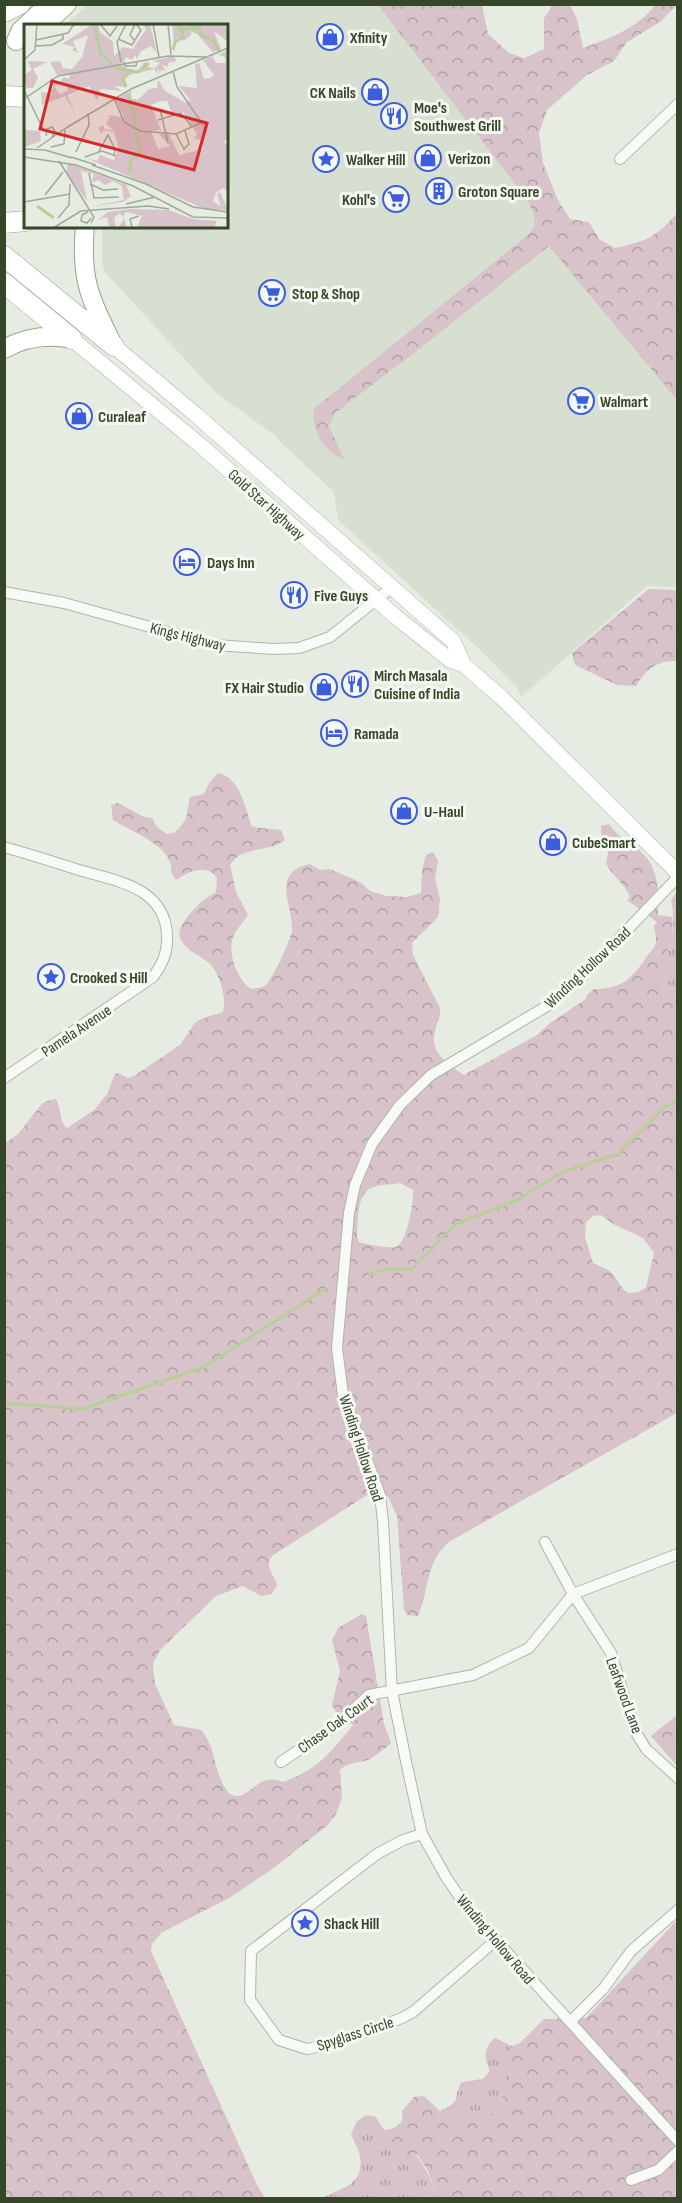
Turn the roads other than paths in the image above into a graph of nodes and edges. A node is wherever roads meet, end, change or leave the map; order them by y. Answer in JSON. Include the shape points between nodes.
{"nodes":[{"id":1,"x":20,"y":4,"type":"edge"},
{"id":2,"x":49,"y":4,"type":"edge"},
{"id":3,"x":67,"y":4,"type":"edge"},
{"id":4,"x":4,"y":12,"type":"edge"},
{"id":5,"x":27,"y":24,"type":"edge"},
{"id":6,"x":45,"y":24,"type":"edge"},
{"id":7,"x":24,"y":27,"type":"edge"},
{"id":8,"x":18,"y":46,"type":"edge"},
{"id":9,"x":4,"y":96,"type":"edge"},
{"id":10,"x":24,"y":97,"type":"edge"},
{"id":11,"x":678,"y":104,"type":"edge"},
{"id":12,"x":620,"y":159,"type":"dead end"},
{"id":13,"x":24,"y":221,"type":"edge"},
{"id":14,"x":4,"y":223,"type":"edge"},
{"id":15,"x":85,"y":228,"type":"edge"},
{"id":16,"x":4,"y":256,"type":"edge"},
{"id":17,"x":4,"y":283,"type":"edge"},
{"id":18,"x":72,"y":339,"type":"junction"},
{"id":19,"x":114,"y":346,"type":"junction"},
{"id":20,"x":4,"y":349,"type":"edge"},
{"id":21,"x":392,"y":587,"type":"junction"},
{"id":22,"x":4,"y":592,"type":"edge"},
{"id":23,"x":377,"y":601,"type":"junction"},
{"id":24,"x":464,"y":665,"type":"junction"},
{"id":25,"x":4,"y":847,"type":"edge"},
{"id":26,"x":678,"y":875,"type":"edge"},
{"id":27,"x":4,"y":1078,"type":"edge"},
{"id":28,"x":545,"y":1542,"type":"dead end"},
{"id":29,"x":678,"y":1554,"type":"edge"},
{"id":30,"x":573,"y":1594,"type":"junction"},
{"id":31,"x":392,"y":1691,"type":"junction"},
{"id":32,"x":281,"y":1762,"type":"dead end"},
{"id":33,"x":678,"y":1778,"type":"edge"},
{"id":34,"x":423,"y":1834,"type":"junction"},
{"id":35,"x":678,"y":1910,"type":"edge"},
{"id":36,"x":495,"y":1941,"type":"junction"},
{"id":37,"x":570,"y":2022,"type":"junction"},
{"id":38,"x":678,"y":2141,"type":"edge"},
{"id":39,"x":678,"y":2151,"type":"edge"},
{"id":40,"x":632,"y":2180,"type":"dead end"}],
"edges":[{"from":1,"to":4,"type":"highway"},
{"from":2,"to":5,"type":"highway"},
{"from":3,"to":6,"type":"highway"},
{"from":7,"to":8,"type":"highway"},
{"from":9,"to":10,"type":"highway"},
{"from":11,"to":12,"type":"street"},
{"from":13,"to":14,"type":"highway"},
{"from":15,"to":19,"type":"highway","via":[[86,284]]},
{"from":16,"to":19,"type":"highway"},
{"from":17,"to":18,"type":"highway"},
{"from":18,"to":20,"type":"highway","via":[[33,338]]},
{"from":18,"to":23,"type":"main road","name":"Gold Star Highway"},
{"from":19,"to":21,"type":"main road","name":"Gold Star Highway"},
{"from":21,"to":23,"type":"street","name":"Kings Highway"},
{"from":21,"to":24,"type":"main road","name":"Gold Star Highway","via":[[453,641]]},
{"from":22,"to":23,"type":"street","name":"Kings Highway","via":[[63,603],[215,645],[274,649],[299,648],[322,641]]},
{"from":23,"to":24,"type":"main road","name":"Gold Star Highway","via":[[450,660]]},
{"from":24,"to":26,"type":"main road","name":"Gold Star Highway","via":[[502,698]]},
{"from":25,"to":27,"type":"street","name":"Pamela Avenue","via":[[139,889],[162,910],[168,947],[153,977]]},
{"from":26,"to":31,"type":"street","name":"Winding Hollow Road","via":[[552,1003],[431,1075],[400,1105],[372,1144],[355,1185],[348,1213],[337,1348],[343,1395],[380,1495]]},
{"from":28,"to":30,"type":"street","name":"Leafwood Lane"},
{"from":29,"to":30,"type":"street"},
{"from":30,"to":31,"type":"street","name":"Chase Oak Court","via":[[529,1648],[473,1675]]},
{"from":30,"to":33,"type":"street","name":"Leafwood Lane","via":[[611,1653],[635,1731],[646,1749]]},
{"from":31,"to":32,"type":"street","name":"Chase Oak Court","via":[[369,1695],[339,1723]]},
{"from":31,"to":34,"type":"street","name":"Winding Hollow Road"},
{"from":34,"to":36,"type":"street","name":"Winding Hollow Road","via":[[446,1877]]},
{"from":34,"to":36,"type":"street","name":"Spyglass Circle","via":[[377,1854],[250,1951],[250,2000],[279,2040],[307,2049],[335,2043],[413,2012]]},
{"from":35,"to":37,"type":"street","via":[[631,1951],[603,1989]]},
{"from":36,"to":37,"type":"street","name":"Winding Hollow Road"},
{"from":37,"to":38,"type":"street","name":"Winding Hollow Road"},
{"from":39,"to":40,"type":"street","via":[[658,2170]]}]}
